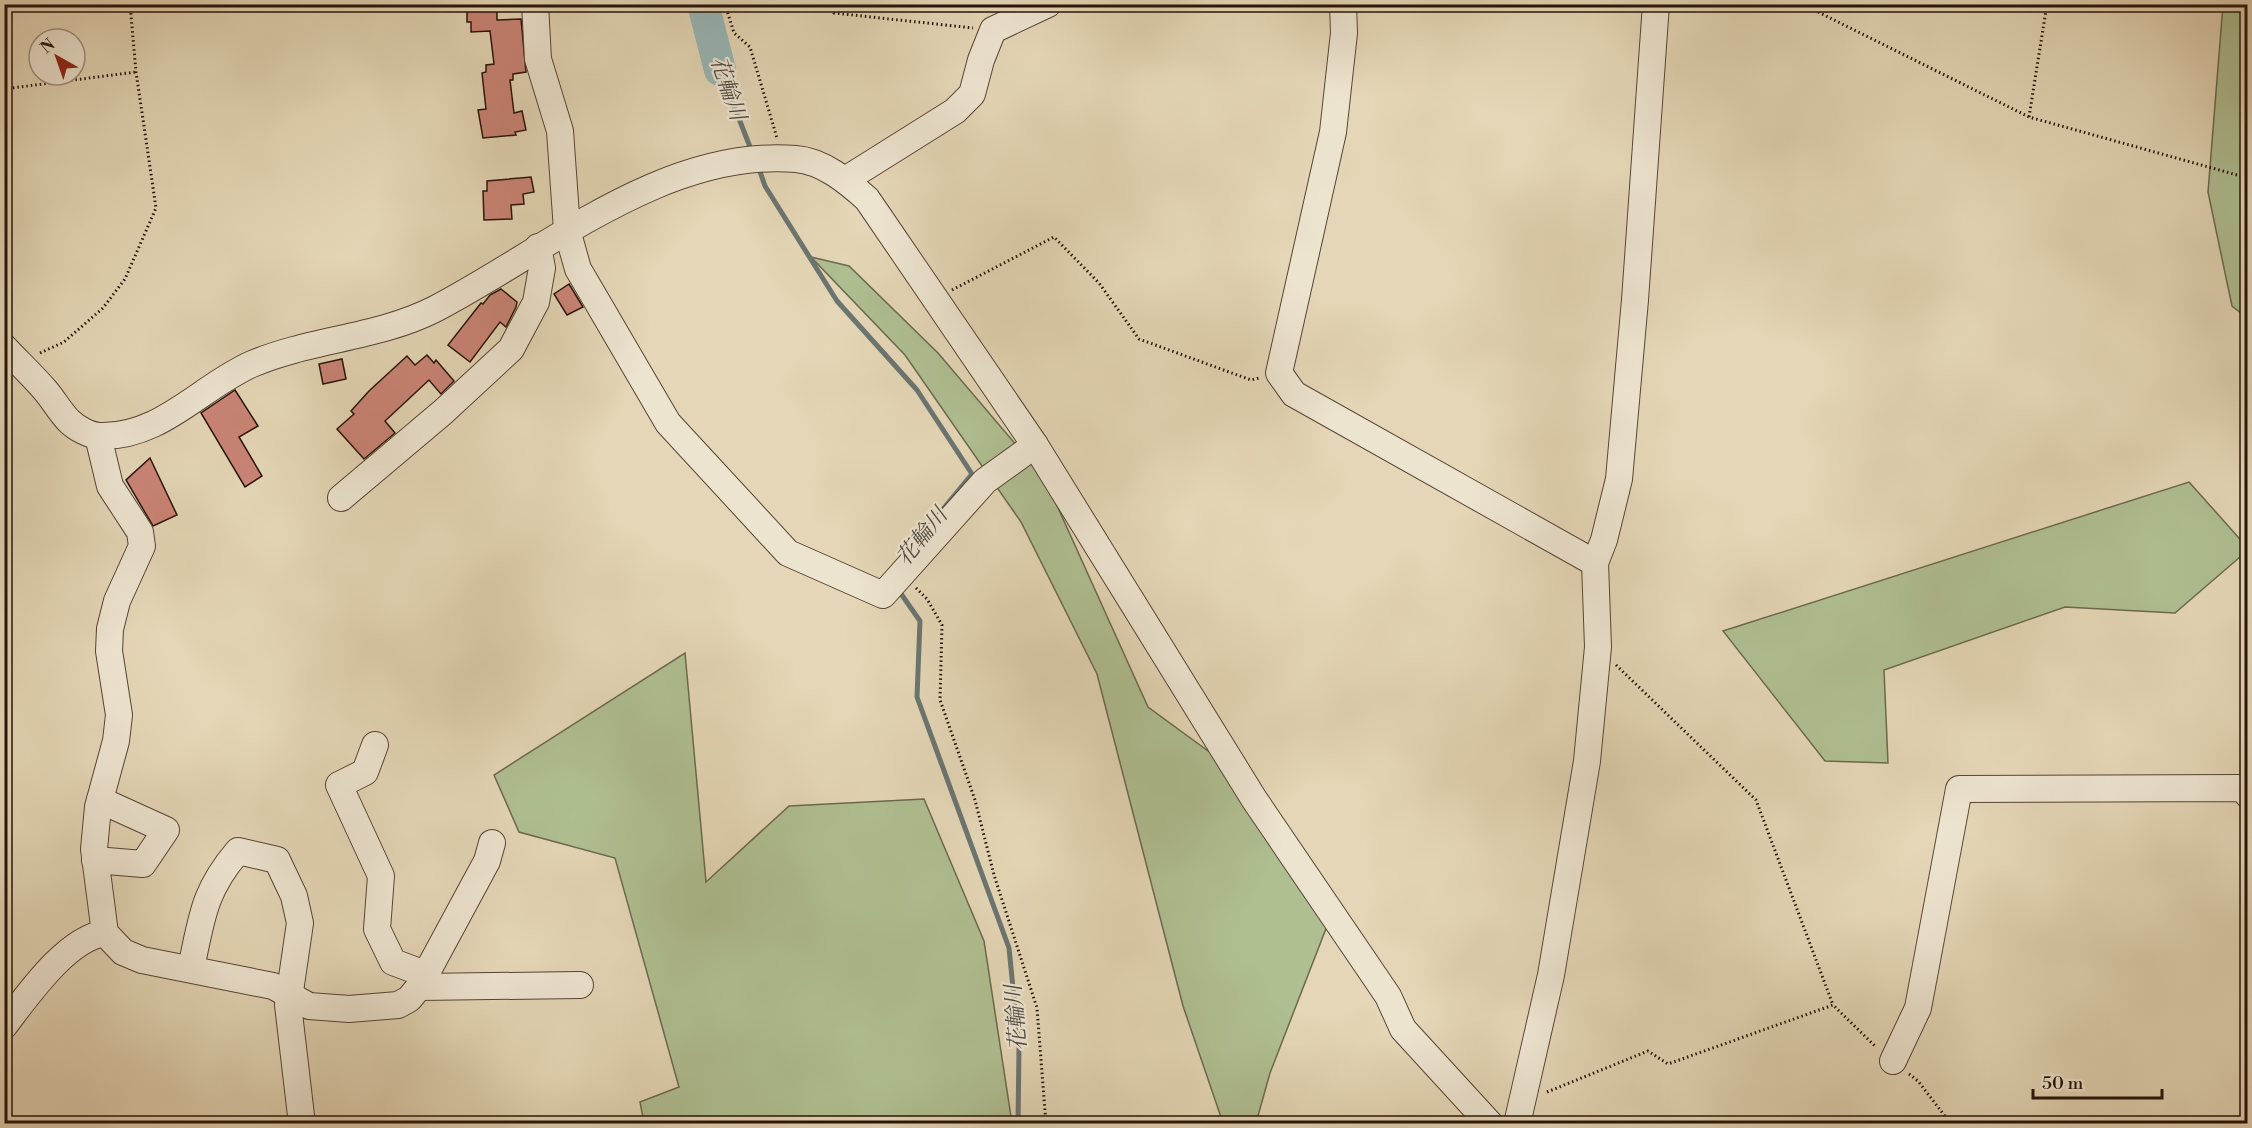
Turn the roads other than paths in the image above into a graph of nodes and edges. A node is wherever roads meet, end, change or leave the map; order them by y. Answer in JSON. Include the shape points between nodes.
{"nodes":[{"id":1,"x":535,"y":4,"type":"edge"},
{"id":2,"x":1048,"y":4,"type":"edge"},
{"id":3,"x":1343,"y":4,"type":"edge"},
{"id":4,"x":1656,"y":4,"type":"edge"},
{"id":5,"x":845,"y":180,"type":"junction"},
{"id":6,"x":567,"y":231,"type":"junction"},
{"id":7,"x":538,"y":248,"type":"junction"},
{"id":8,"x":12,"y":355,"type":"edge"},
{"id":9,"x":98,"y":436,"type":"junction"},
{"id":10,"x":1035,"y":446,"type":"junction"},
{"id":11,"x":341,"y":498,"type":"dead end"},
{"id":12,"x":1595,"y":562,"type":"junction"},
{"id":13,"x":375,"y":745,"type":"dead end"},
{"id":14,"x":2247,"y":795,"type":"edge"},
{"id":15,"x":100,"y":800,"type":"junction"},
{"id":16,"x":492,"y":843,"type":"dead end"},
{"id":17,"x":95,"y":860,"type":"junction"},
{"id":18,"x":105,"y":933,"type":"junction"},
{"id":19,"x":191,"y":968,"type":"junction"},
{"id":20,"x":422,"y":980,"type":"junction"},
{"id":21,"x":580,"y":985,"type":"dead end"},
{"id":22,"x":288,"y":995,"type":"junction"},
{"id":23,"x":4,"y":1026,"type":"edge"},
{"id":24,"x":1893,"y":1061,"type":"road end"},
{"id":25,"x":1520,"y":1112,"type":"edge"},
{"id":26,"x":302,"y":1124,"type":"edge"},
{"id":27,"x":1490,"y":1124,"type":"edge"}],
"edges":[{"from":1,"to":6,"type":"street","via":[[538,59],[560,131]]},
{"from":2,"to":5,"type":"street","via":[[993,30],[972,94],[955,111]]},
{"from":3,"to":12,"type":"street","via":[[1344,33],[1333,132],[1279,373],[1294,394]]},
{"from":4,"to":12,"type":"street","via":[[1619,479]]},
{"from":5,"to":6,"type":"street","via":[[798,159],[747,161],[690,173],[629,196]]},
{"from":5,"to":10,"type":"street","via":[[867,199]]},
{"from":6,"to":7,"type":"street"},
{"from":6,"to":10,"type":"street","via":[[578,269],[668,423],[788,553],[883,595],[985,481]]},
{"from":7,"to":9,"type":"street","via":[[435,309],[399,325],[303,346],[250,365],[168,417],[135,432]]},
{"from":7,"to":11,"type":"street","via":[[542,268],[536,302],[511,349]]},
{"from":8,"to":9,"type":"street","via":[[69,421]]},
{"from":9,"to":15,"type":"street","via":[[110,486],[140,532],[142,546],[117,601],[110,628],[109,651],[119,715]]},
{"from":10,"to":27,"type":"street","via":[[1254,799],[1388,996],[1403,1029]]},
{"from":12,"to":25,"type":"street","via":[[1598,647],[1587,761],[1551,975]]},
{"from":13,"to":20,"type":"street","via":[[365,772],[339,785],[381,876],[377,929],[393,962]]},
{"from":14,"to":24,"type":"street","via":[[2243,788],[1959,789],[1918,1008]]},
{"from":15,"to":17,"type":"street"},
{"from":15,"to":17,"type":"street","via":[[166,830],[143,864]]},
{"from":16,"to":20,"type":"street","via":[[487,861]]},
{"from":17,"to":18,"type":"street"},
{"from":18,"to":19,"type":"street","via":[[123,952],[141,960]]},
{"from":18,"to":23,"type":"street","via":[[92,935],[65,955]]},
{"from":19,"to":22,"type":"street","via":[[273,986]]},
{"from":19,"to":22,"type":"street","via":[[206,899],[221,871],[238,851],[277,860],[294,896],[300,923]]},
{"from":20,"to":21,"type":"street"},
{"from":20,"to":22,"type":"street","via":[[409,999],[398,1005],[349,1009],[309,1006]]},
{"from":22,"to":26,"type":"street"}]}
